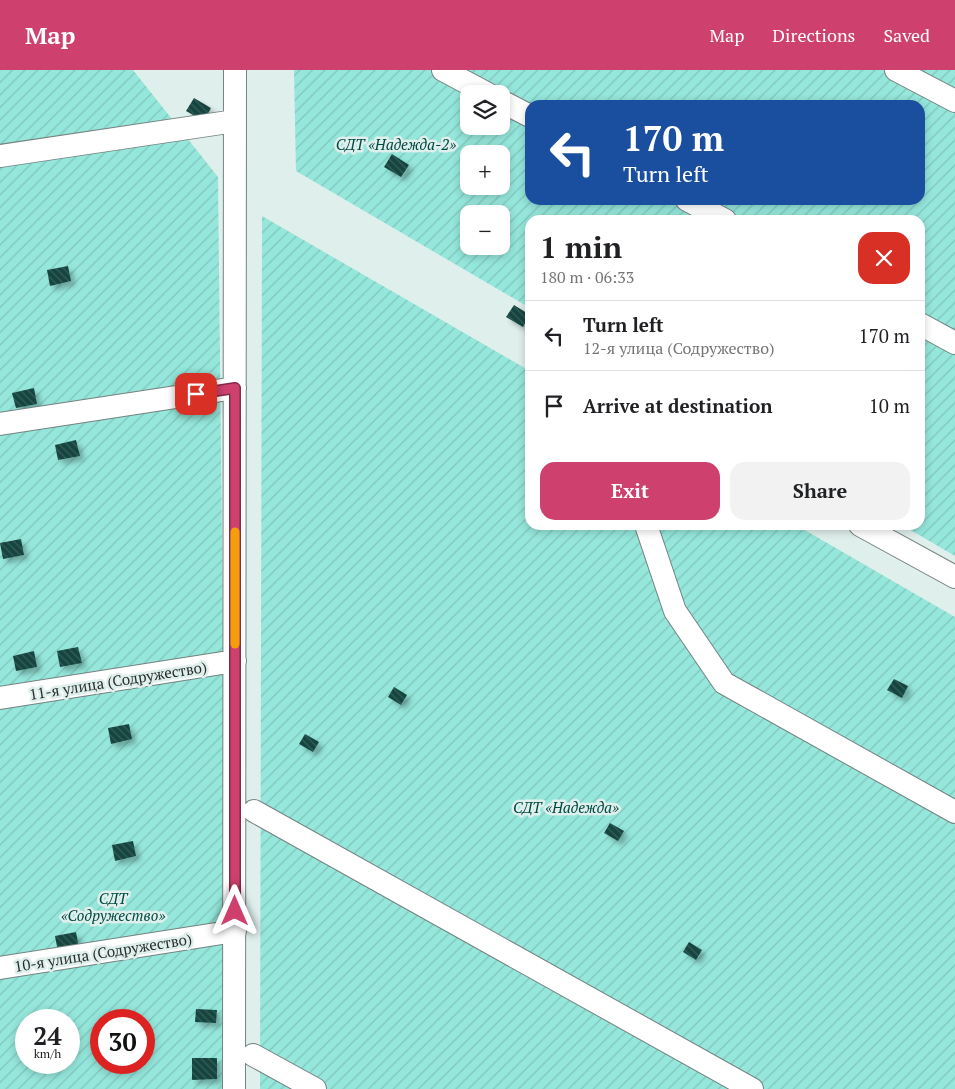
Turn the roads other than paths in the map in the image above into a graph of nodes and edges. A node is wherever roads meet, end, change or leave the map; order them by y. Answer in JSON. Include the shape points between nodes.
{"nodes":[{"id":1,"x":235,"y":70,"type":"edge"},
{"id":2,"x":443,"y":70,"type":"edge"},
{"id":3,"x":896,"y":70,"type":"edge"},
{"id":4,"x":471,"y":85,"type":"edge"},
{"id":5,"x":955,"y":101,"type":"edge"},
{"id":6,"x":510,"y":106,"type":"edge"},
{"id":7,"x":525,"y":113,"type":"edge"},
{"id":8,"x":235,"y":121,"type":"junction"},
{"id":9,"x":0,"y":156,"type":"edge"},
{"id":10,"x":696,"y":205,"type":"edge"},
{"id":11,"x":716,"y":215,"type":"edge"},
{"id":12,"x":925,"y":327,"type":"edge"},
{"id":13,"x":955,"y":343,"type":"edge"},
{"id":14,"x":235,"y":388,"type":"junction"},
{"id":15,"x":0,"y":424,"type":"edge"},
{"id":16,"x":648,"y":530,"type":"edge"},
{"id":17,"x":869,"y":530,"type":"edge"},
{"id":18,"x":955,"y":577,"type":"edge"},
{"id":19,"x":235,"y":661,"type":"junction"},
{"id":20,"x":0,"y":698,"type":"edge"},
{"id":21,"x":254,"y":811,"type":"dead end"},
{"id":22,"x":955,"y":812,"type":"edge"},
{"id":23,"x":235,"y":930,"type":"junction"},
{"id":24,"x":0,"y":968,"type":"edge"},
{"id":25,"x":252,"y":1055,"type":"dead end"},
{"id":26,"x":234,"y":1089,"type":"edge"},
{"id":27,"x":315,"y":1089,"type":"edge"},
{"id":28,"x":752,"y":1089,"type":"edge"}],
"edges":[{"from":1,"to":8,"type":"street"},
{"from":2,"to":4,"type":"street"},
{"from":3,"to":5,"type":"street"},
{"from":6,"to":7,"type":"street"},
{"from":8,"to":9,"type":"street"},
{"from":8,"to":14,"type":"street"},
{"from":10,"to":11,"type":"street"},
{"from":12,"to":13,"type":"street"},
{"from":14,"to":15,"type":"street"},
{"from":14,"to":19,"type":"street"},
{"from":16,"to":22,"type":"street","via":[[675,611],[724,684]]},
{"from":17,"to":18,"type":"street"},
{"from":19,"to":20,"type":"street","name":"11-я улица (Содружество)"},
{"from":19,"to":23,"type":"street"},
{"from":21,"to":28,"type":"street"},
{"from":23,"to":24,"type":"street","name":"10-я улица (Содружество)"},
{"from":23,"to":26,"type":"street"},
{"from":25,"to":27,"type":"street"}]}
